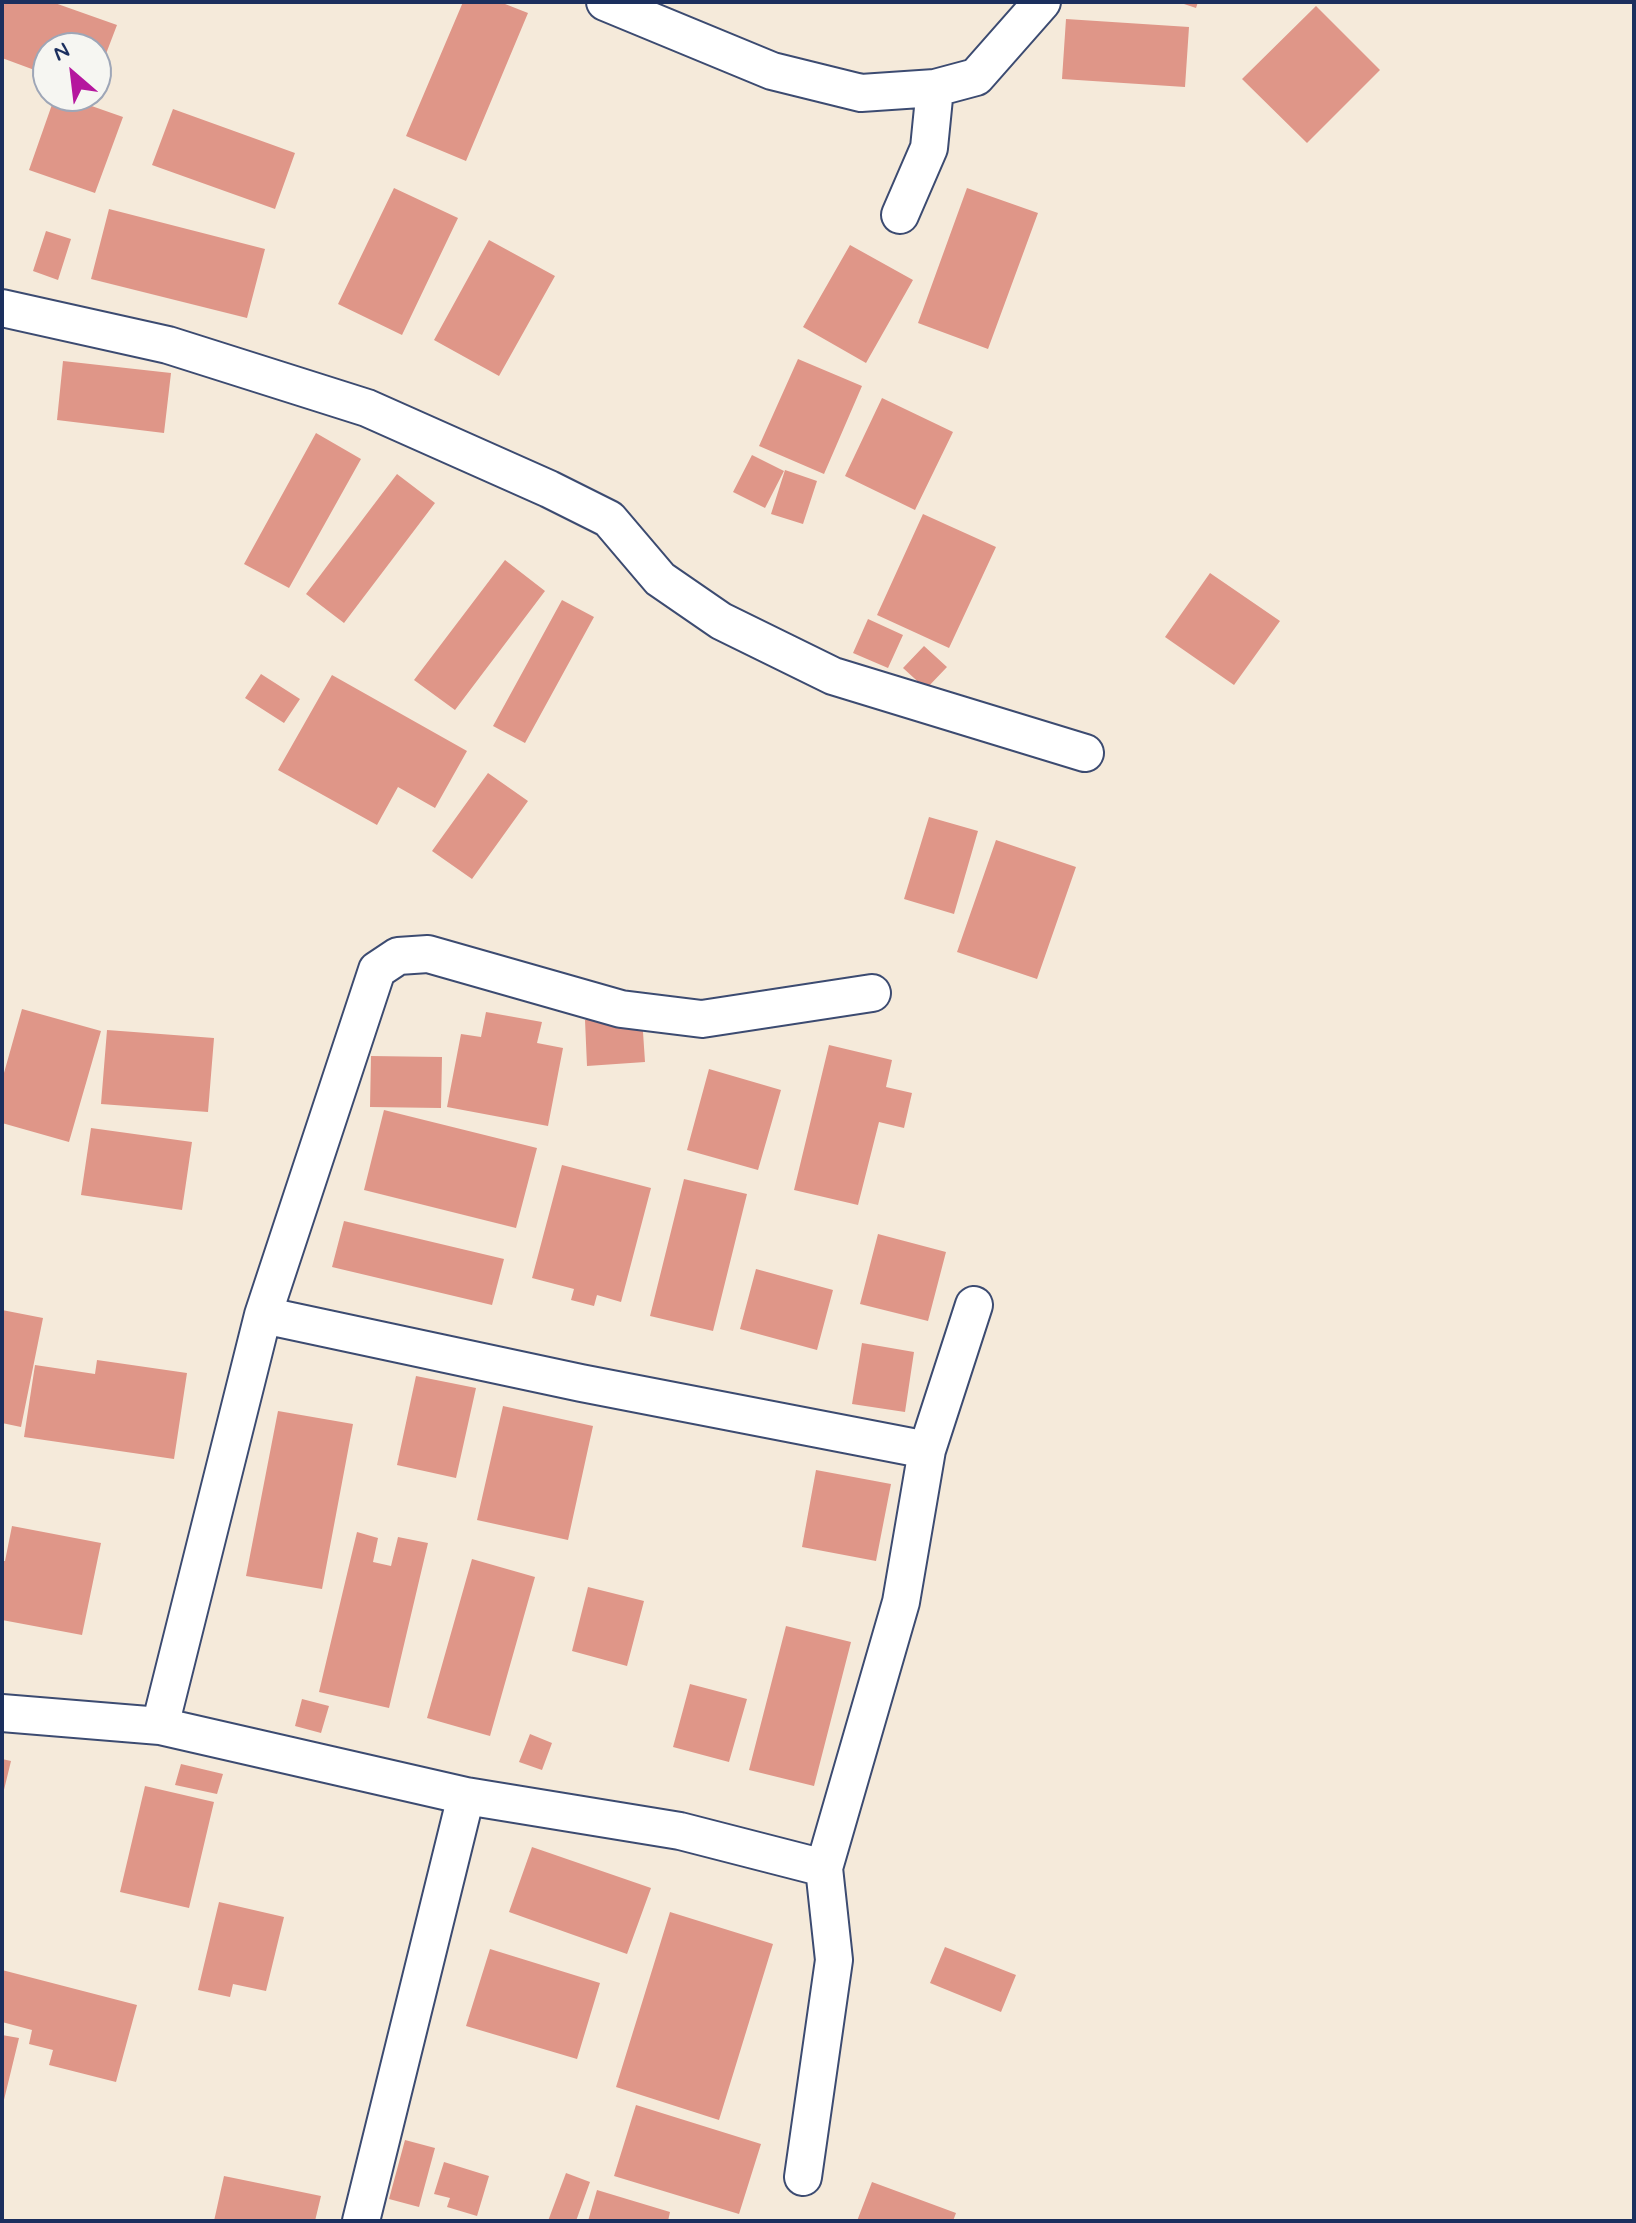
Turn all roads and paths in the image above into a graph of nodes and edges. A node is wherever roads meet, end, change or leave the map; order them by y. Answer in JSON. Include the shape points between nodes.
{"nodes":[{"id":1,"x":605,"y":2,"type":"edge"},
{"id":2,"x":1042,"y":2,"type":"edge"},
{"id":3,"x":935,"y":88,"type":"junction"},
{"id":4,"x":900,"y":215,"type":"dead end"},
{"id":5,"x":2,"y":308,"type":"edge"},
{"id":6,"x":1085,"y":753,"type":"dead end"},
{"id":7,"x":872,"y":993,"type":"dead end"},
{"id":8,"x":974,"y":1305,"type":"dead end"},
{"id":9,"x":263,"y":1315,"type":"junction"},
{"id":10,"x":927,"y":1450,"type":"junction"},
{"id":11,"x":2,"y":1713,"type":"edge"},
{"id":12,"x":160,"y":1726,"type":"junction"},
{"id":13,"x":466,"y":1796,"type":"junction"},
{"id":14,"x":824,"y":1868,"type":"junction"},
{"id":15,"x":803,"y":2177,"type":"dead end"},
{"id":16,"x":361,"y":2221,"type":"edge"}],
"edges":[{"from":1,"to":3,"type":"street","via":[[772,71],[861,93]]},
{"from":2,"to":3,"type":"street","via":[[976,77]]},
{"from":3,"to":4,"type":"street","via":[[929,148]]},
{"from":5,"to":6,"type":"street","via":[[168,345],[367,408],[609,519],[660,579],[721,621],[833,676]]},
{"from":7,"to":9,"type":"street","via":[[702,1019],[621,1009],[428,954],[398,956],[377,970]]},
{"from":8,"to":10,"type":"street"},
{"from":9,"to":10,"type":"street"},
{"from":9,"to":12,"type":"street"},
{"from":10,"to":14,"type":"street","via":[[901,1602]]},
{"from":11,"to":12,"type":"street"},
{"from":12,"to":13,"type":"street"},
{"from":13,"to":14,"type":"street","via":[[680,1831]]},
{"from":13,"to":16,"type":"street"},
{"from":14,"to":15,"type":"street","via":[[834,1960]]}]}
